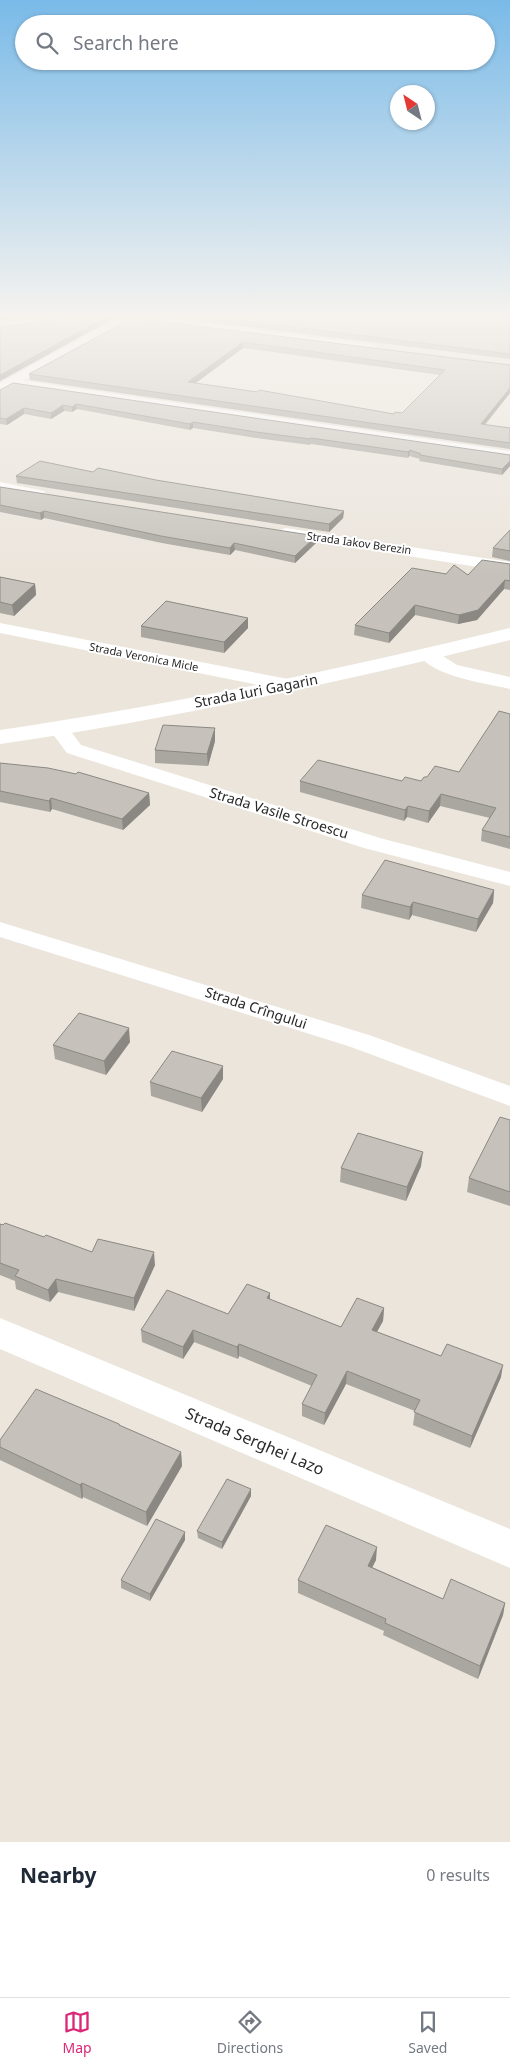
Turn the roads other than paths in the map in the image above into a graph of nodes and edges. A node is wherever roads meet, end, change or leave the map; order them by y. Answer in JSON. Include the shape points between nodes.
{"nodes":[{"id":1,"x":132,"y":403,"type":"edge"},
{"id":2,"x":510,"y":454,"type":"edge"},
{"id":3,"x":0,"y":487,"type":"edge"},
{"id":4,"x":55,"y":496,"type":"edge"},
{"id":5,"x":274,"y":531,"type":"edge"},
{"id":6,"x":510,"y":567,"type":"edge"},
{"id":7,"x":0,"y":628,"type":"edge"},
{"id":8,"x":510,"y":634,"type":"edge"},
{"id":9,"x":428,"y":655,"type":"junction"},
{"id":10,"x":510,"y":683,"type":"edge"},
{"id":11,"x":288,"y":685,"type":"junction"},
{"id":12,"x":58,"y":729,"type":"junction"},
{"id":13,"x":0,"y":737,"type":"edge"},
{"id":14,"x":510,"y":879,"type":"edge"},
{"id":15,"x":0,"y":929,"type":"edge"},
{"id":16,"x":510,"y":1096,"type":"edge"},
{"id":17,"x":0,"y":1333,"type":"edge"},
{"id":18,"x":510,"y":1549,"type":"edge"}],
"edges":[{"from":1,"to":2,"type":"street"},
{"from":3,"to":4,"type":"street"},
{"from":5,"to":6,"type":"street","name":"Strada Iakov Berezin"},
{"from":7,"to":11,"type":"street","name":"Strada Veronica Micle"},
{"from":8,"to":9,"type":"street","name":"Strada Iuri Gagarin"},
{"from":9,"to":10,"type":"street","via":[[451,669]]},
{"from":9,"to":11,"type":"street","name":"Strada Iuri Gagarin"},
{"from":11,"to":12,"type":"street","name":"Strada Iuri Gagarin"},
{"from":12,"to":13,"type":"street","name":"Strada Iuri Gagarin"},
{"from":12,"to":14,"type":"street","name":"Strada Vasile Stroescu","via":[[74,749],[372,842]]},
{"from":15,"to":16,"type":"street","name":"Strada Crîngului","via":[[360,1041]]},
{"from":17,"to":18,"type":"street","name":"Strada Serghei Lazo"}]}
